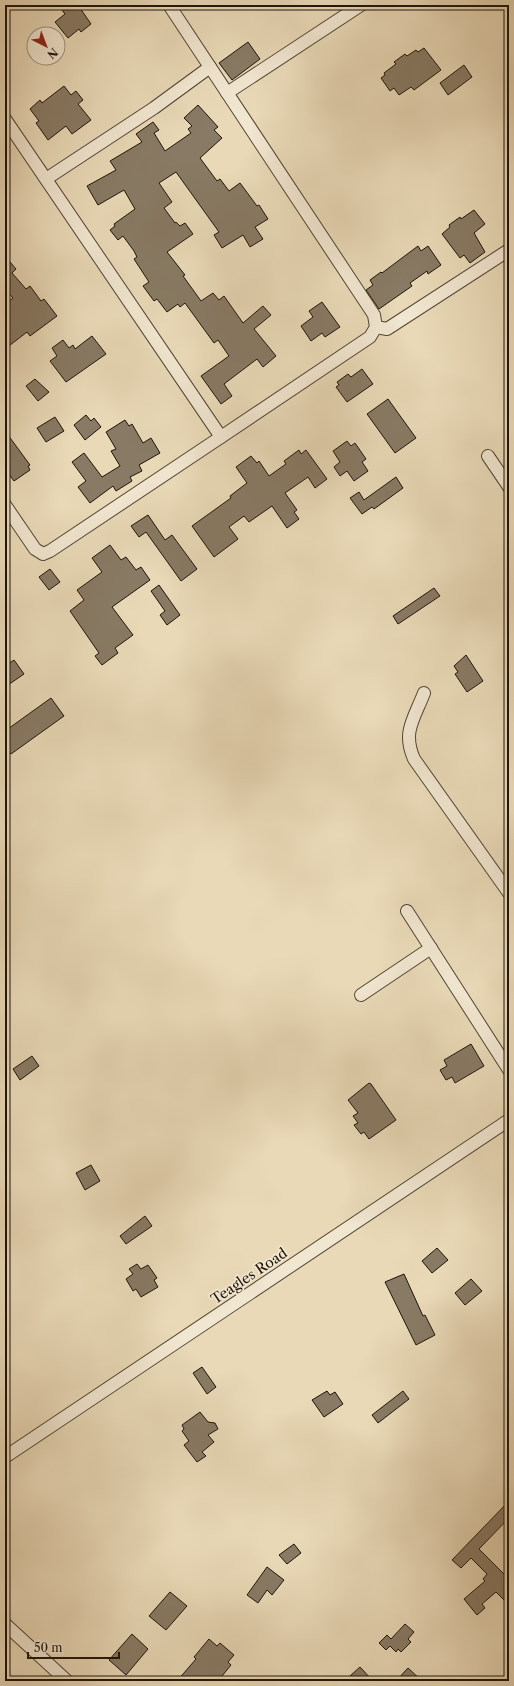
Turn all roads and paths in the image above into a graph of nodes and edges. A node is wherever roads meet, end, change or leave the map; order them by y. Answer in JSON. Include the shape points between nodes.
{"nodes":[{"id":1,"x":169,"y":5,"type":"edge"},
{"id":2,"x":361,"y":5,"type":"edge"},
{"id":3,"x":210,"y":67,"type":"junction"},
{"id":4,"x":227,"y":93,"type":"junction"},
{"id":5,"x":5,"y":119,"type":"edge"},
{"id":6,"x":46,"y":179,"type":"junction"},
{"id":7,"x":509,"y":250,"type":"edge"},
{"id":8,"x":376,"y":327,"type":"junction"},
{"id":9,"x":221,"y":437,"type":"junction"},
{"id":10,"x":488,"y":456,"type":"dead end"},
{"id":11,"x":509,"y":488,"type":"edge"},
{"id":12,"x":5,"y":505,"type":"edge"},
{"id":13,"x":424,"y":693,"type":"dead end"},
{"id":14,"x":509,"y":893,"type":"edge"},
{"id":15,"x":407,"y":910,"type":"dead end"},
{"id":16,"x":431,"y":948,"type":"junction"},
{"id":17,"x":361,"y":995,"type":"dead end"},
{"id":18,"x":509,"y":1070,"type":"edge"},
{"id":19,"x":509,"y":1120,"type":"edge"},
{"id":20,"x":6,"y":1454,"type":"edge"},
{"id":21,"x":5,"y":1624,"type":"edge"},
{"id":22,"x":67,"y":1681,"type":"edge"}],
"edges":[{"from":1,"to":3,"type":"street"},
{"from":2,"to":4,"type":"street"},
{"from":3,"to":4,"type":"street"},
{"from":3,"to":6,"type":"street","via":[[154,108]]},
{"from":4,"to":8,"type":"street","via":[[374,315]]},
{"from":5,"to":6,"type":"street"},
{"from":6,"to":9,"type":"street"},
{"from":7,"to":8,"type":"street","via":[[387,329]]},
{"from":8,"to":9,"type":"street","via":[[370,337]]},
{"from":9,"to":12,"type":"street","via":[[43,554],[35,549]]},
{"from":10,"to":11,"type":"street"},
{"from":13,"to":14,"type":"street","via":[[408,732],[408,746],[414,759]]},
{"from":15,"to":16,"type":"street"},
{"from":16,"to":17,"type":"street"},
{"from":16,"to":18,"type":"street"},
{"from":19,"to":20,"type":"street","name":"Teagles Road"},
{"from":21,"to":22,"type":"street"}]}
